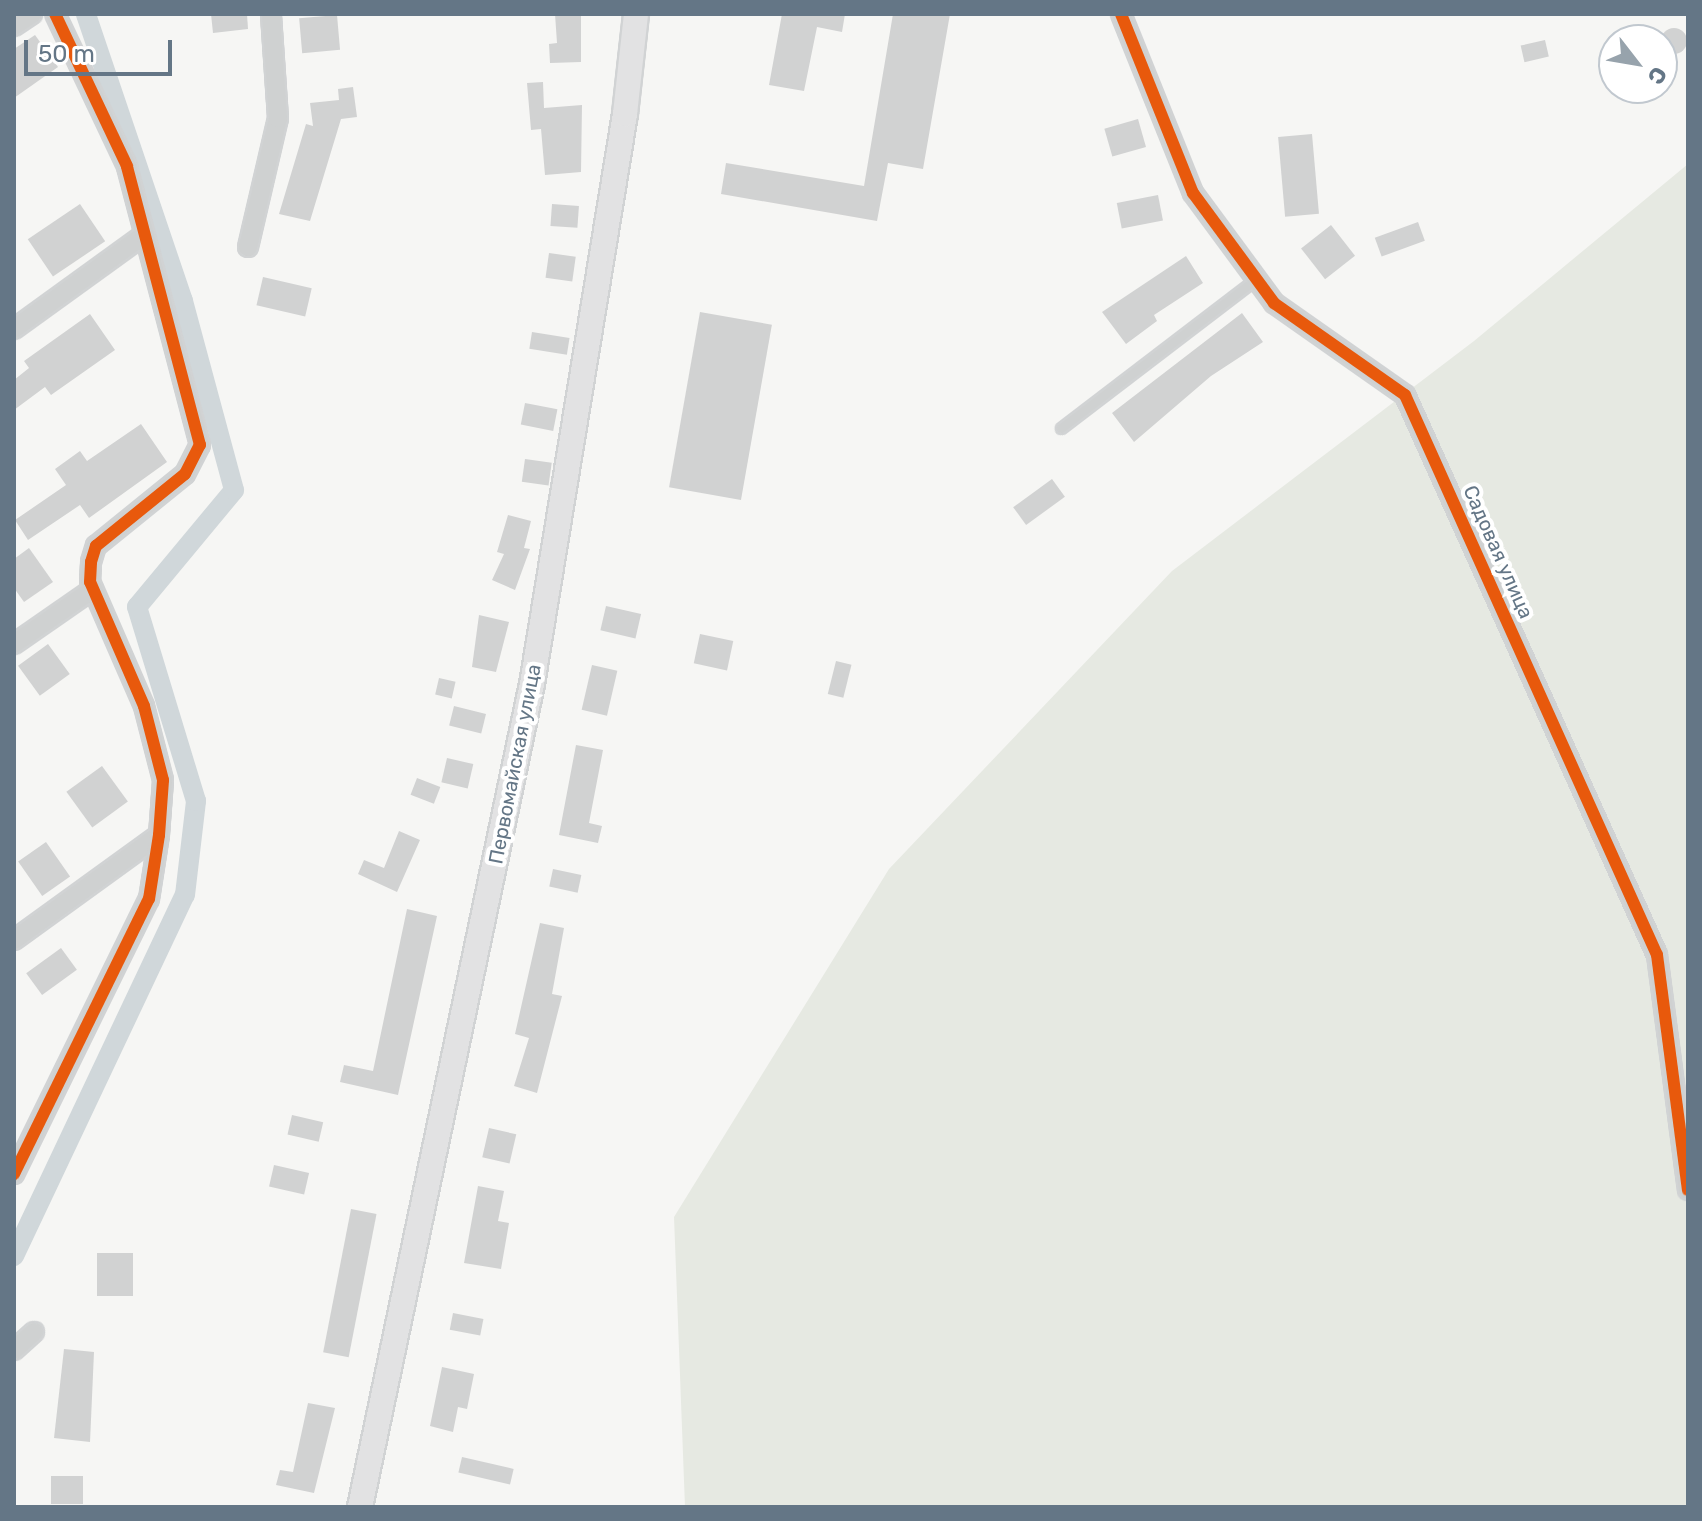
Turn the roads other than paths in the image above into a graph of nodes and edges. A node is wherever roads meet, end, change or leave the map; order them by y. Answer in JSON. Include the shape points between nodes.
{"nodes":[{"id":1,"x":32,"y":14,"type":"edge"},
{"id":2,"x":55,"y":14,"type":"edge"},
{"id":3,"x":271,"y":14,"type":"edge"},
{"id":4,"x":636,"y":14,"type":"edge"},
{"id":5,"x":1121,"y":14,"type":"edge"},
{"id":6,"x":14,"y":26,"type":"edge"},
{"id":7,"x":144,"y":235,"type":"junction"},
{"id":8,"x":248,"y":247,"type":"dead end"},
{"id":9,"x":1256,"y":279,"type":"junction"},
{"id":10,"x":14,"y":329,"type":"edge"},
{"id":11,"x":1061,"y":428,"type":"dead end"},
{"id":12,"x":93,"y":589,"type":"junction"},
{"id":13,"x":14,"y":644,"type":"edge"},
{"id":14,"x":159,"y":835,"type":"junction"},
{"id":15,"x":14,"y":940,"type":"edge"},
{"id":16,"x":14,"y":1174,"type":"edge"},
{"id":17,"x":1688,"y":1190,"type":"edge"},
{"id":18,"x":34,"y":1332,"type":"dead end"},
{"id":19,"x":14,"y":1350,"type":"edge"},
{"id":20,"x":360,"y":1507,"type":"edge"}],
"edges":[{"from":1,"to":6,"type":"street"},
{"from":2,"to":7,"type":"street","via":[[127,166]]},
{"from":3,"to":8,"type":"street","via":[[278,118]]},
{"from":4,"to":20,"type":"main road","name":"Первомайская улица","via":[[625,114],[532,684]]},
{"from":5,"to":9,"type":"street","name":"Садовая улица","via":[[1193,193]]},
{"from":7,"to":10,"type":"street"},
{"from":7,"to":12,"type":"street","via":[[200,445],[185,474],[96,546]]},
{"from":9,"to":11,"type":"lane"},
{"from":9,"to":17,"type":"street","name":"Садовая улица","via":[[1274,303],[1405,395],[1657,955]]},
{"from":12,"to":13,"type":"street"},
{"from":12,"to":14,"type":"street","via":[[144,706],[163,780]]},
{"from":14,"to":15,"type":"street"},
{"from":14,"to":16,"type":"street","via":[[149,899]]},
{"from":18,"to":19,"type":"street"}]}
